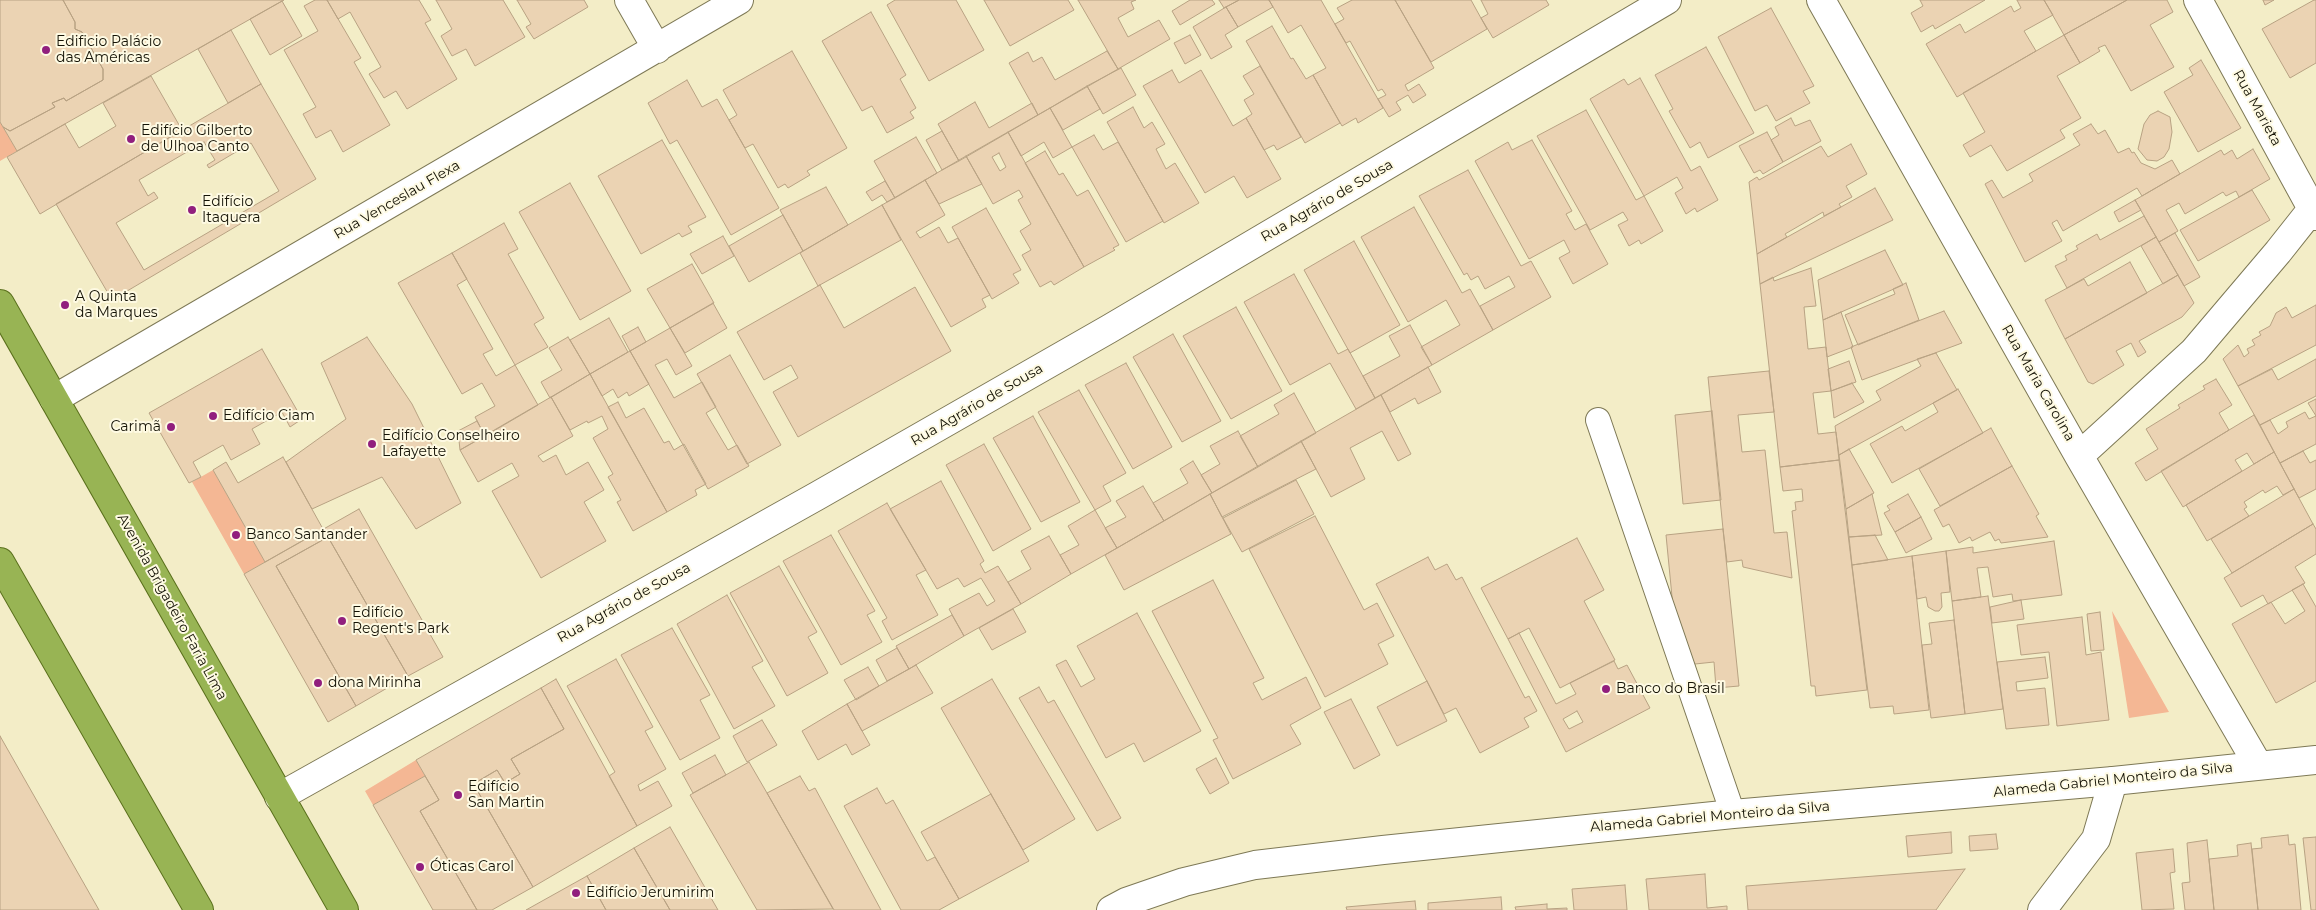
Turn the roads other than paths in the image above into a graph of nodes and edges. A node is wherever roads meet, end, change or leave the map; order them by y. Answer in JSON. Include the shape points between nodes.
{"nodes":[{"id":1,"x":629,"y":0,"type":"edge"},
{"id":2,"x":739,"y":0,"type":"edge"},
{"id":3,"x":1668,"y":0,"type":"edge"},
{"id":4,"x":1821,"y":0,"type":"edge"},
{"id":5,"x":2198,"y":0,"type":"edge"},
{"id":6,"x":657,"y":49,"type":"junction"},
{"id":7,"x":2315,"y":210,"type":"edge"},
{"id":8,"x":0,"y":304,"type":"edge"},
{"id":9,"x":54,"y":399,"type":"junction"},
{"id":10,"x":1598,"y":420,"type":"dead end"},
{"id":11,"x":2079,"y":456,"type":"junction"},
{"id":12,"x":0,"y":562,"type":"edge"},
{"id":13,"x":2316,"y":760,"type":"edge"},
{"id":14,"x":2258,"y":765,"type":"junction"},
{"id":15,"x":2113,"y":781,"type":"junction"},
{"id":16,"x":278,"y":797,"type":"junction"},
{"id":17,"x":1733,"y":814,"type":"junction"},
{"id":18,"x":195,"y":908,"type":"edge"},
{"id":19,"x":344,"y":910,"type":"edge"},
{"id":20,"x":1111,"y":910,"type":"edge"},
{"id":21,"x":2042,"y":910,"type":"edge"}],
"edges":[{"from":1,"to":6,"type":"street"},
{"from":2,"to":6,"type":"street","name":"Rua Venceslau Flexa"},
{"from":3,"to":16,"type":"street","name":"Rua Agrário de Sousa","via":[[1100,334]]},
{"from":4,"to":11,"type":"street","name":"Rua Maria Carolina"},
{"from":5,"to":7,"type":"street","name":"Rua Marieta"},
{"from":6,"to":9,"type":"street","name":"Rua Venceslau Flexa"},
{"from":7,"to":11,"type":"street","via":[[2194,351]]},
{"from":8,"to":9,"type":"highway","name":"Avenida Brigadeiro Faria Lima"},
{"from":9,"to":16,"type":"highway","name":"Avenida Brigadeiro Faria Lima"},
{"from":10,"to":17,"type":"lane"},
{"from":11,"to":14,"type":"street","name":"Rua Maria Carolina"},
{"from":12,"to":18,"type":"highway"},
{"from":13,"to":14,"type":"street","name":"Alameda Gabriel Monteiro da Silva"},
{"from":14,"to":15,"type":"street","name":"Alameda Gabriel Monteiro da Silva"},
{"from":15,"to":17,"type":"street","name":"Alameda Gabriel Monteiro da Silva"},
{"from":15,"to":21,"type":"street","via":[[2096,839]]},
{"from":16,"to":19,"type":"highway","name":"Avenida Brigadeiro Faria Lima"},
{"from":17,"to":20,"type":"street","name":"Alameda Gabriel Monteiro da Silva","via":[[1255,865],[1184,882]]}]}
